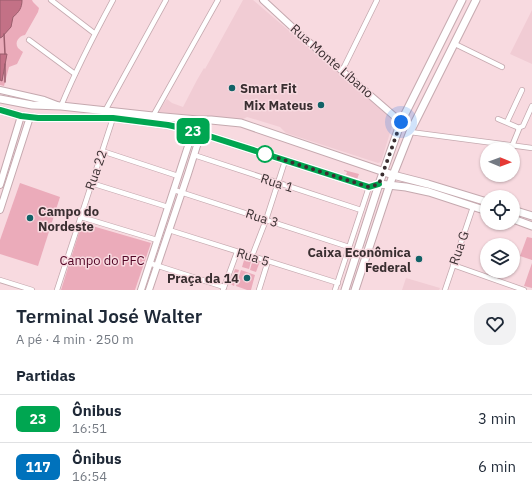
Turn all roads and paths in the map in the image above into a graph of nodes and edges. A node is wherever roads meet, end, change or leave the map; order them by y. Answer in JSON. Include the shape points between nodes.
{"nodes":[{"id":1,"x":51,"y":0,"type":"edge"},
{"id":2,"x":112,"y":0,"type":"edge"},
{"id":3,"x":166,"y":0,"type":"edge"},
{"id":4,"x":218,"y":0,"type":"edge"},
{"id":5,"x":263,"y":0,"type":"edge"},
{"id":6,"x":377,"y":0,"type":"edge"},
{"id":7,"x":462,"y":0,"type":"edge"},
{"id":8,"x":476,"y":0,"type":"edge"},
{"id":9,"x":94,"y":33,"type":"junction"},
{"id":10,"x":29,"y":40,"type":"dead end"},
{"id":11,"x":454,"y":44,"type":"junction"},
{"id":12,"x":433,"y":60,"type":"junction"},
{"id":13,"x":502,"y":67,"type":"dead end"},
{"id":14,"x":342,"y":71,"type":"junction"},
{"id":15,"x":440,"y":72,"type":"junction"},
{"id":16,"x":75,"y":74,"type":"junction"},
{"id":17,"x":420,"y":84,"type":"junction"},
{"id":18,"x":0,"y":90,"type":"edge"},
{"id":19,"x":522,"y":90,"type":"dead end"},
{"id":20,"x":429,"y":95,"type":"junction"},
{"id":21,"x":0,"y":99,"type":"edge"},
{"id":22,"x":61,"y":106,"type":"junction"},
{"id":23,"x":532,"y":106,"type":"edge"},
{"id":24,"x":0,"y":110,"type":"edge"},
{"id":25,"x":21,"y":116,"type":"junction"},
{"id":26,"x":108,"y":116,"type":"junction"},
{"id":27,"x":153,"y":116,"type":"junction"},
{"id":28,"x":30,"y":117,"type":"junction"},
{"id":29,"x":498,"y":119,"type":"dead end"},
{"id":30,"x":401,"y":122,"type":"junction"},
{"id":31,"x":507,"y":122,"type":"junction"},
{"id":32,"x":518,"y":128,"type":"junction"},
{"id":33,"x":190,"y":130,"type":"junction"},
{"id":34,"x":410,"y":132,"type":"junction"},
{"id":35,"x":201,"y":133,"type":"junction"},
{"id":36,"x":483,"y":142,"type":"edge"},
{"id":37,"x":514,"y":142,"type":"edge"},
{"id":38,"x":520,"y":147,"type":"edge"},
{"id":39,"x":532,"y":148,"type":"edge"},
{"id":40,"x":102,"y":151,"type":"junction"},
{"id":41,"x":194,"y":156,"type":"junction"},
{"id":42,"x":285,"y":161,"type":"junction"},
{"id":43,"x":384,"y":171,"type":"junction"},
{"id":44,"x":2,"y":174,"type":"edge"},
{"id":45,"x":393,"y":174,"type":"junction"},
{"id":46,"x":178,"y":176,"type":"junction"},
{"id":47,"x":91,"y":183,"type":"junction"},
{"id":48,"x":278,"y":183,"type":"junction"},
{"id":49,"x":0,"y":184,"type":"edge"},
{"id":50,"x":379,"y":184,"type":"junction"},
{"id":51,"x":390,"y":185,"type":"junction"},
{"id":52,"x":369,"y":187,"type":"junction"},
{"id":53,"x":174,"y":190,"type":"junction"},
{"id":54,"x":182,"y":193,"type":"junction"},
{"id":55,"x":480,"y":200,"type":"edge"},
{"id":56,"x":168,"y":207,"type":"junction"},
{"id":57,"x":473,"y":207,"type":"junction"},
{"id":58,"x":480,"y":209,"type":"edge"},
{"id":59,"x":0,"y":210,"type":"edge"},
{"id":60,"x":361,"y":210,"type":"junction"},
{"id":61,"x":520,"y":212,"type":"edge"},
{"id":62,"x":532,"y":216,"type":"edge"},
{"id":63,"x":81,"y":217,"type":"junction"},
{"id":64,"x":266,"y":220,"type":"junction"},
{"id":65,"x":520,"y":222,"type":"edge"},
{"id":66,"x":532,"y":226,"type":"edge"},
{"id":67,"x":169,"y":230,"type":"junction"},
{"id":68,"x":157,"y":240,"type":"junction"},
{"id":69,"x":349,"y":247,"type":"junction"},
{"id":70,"x":236,"y":252,"type":"junction"},
{"id":71,"x":252,"y":256,"type":"junction"},
{"id":72,"x":268,"y":261,"type":"junction"},
{"id":73,"x":149,"y":263,"type":"junction"},
{"id":74,"x":157,"y":266,"type":"junction"},
{"id":75,"x":453,"y":266,"type":"junction"},
{"id":76,"x":0,"y":280,"type":"edge"},
{"id":77,"x":338,"y":283,"type":"junction"},
{"id":78,"x":224,"y":289,"type":"edge"},
{"id":79,"x":32,"y":290,"type":"edge"},
{"id":80,"x":57,"y":290,"type":"edge"},
{"id":81,"x":141,"y":290,"type":"edge"},
{"id":82,"x":150,"y":290,"type":"edge"},
{"id":83,"x":259,"y":290,"type":"edge"},
{"id":84,"x":335,"y":290,"type":"edge"},
{"id":85,"x":345,"y":290,"type":"edge"},
{"id":86,"x":355,"y":290,"type":"edge"},
{"id":87,"x":445,"y":290,"type":"edge"},
{"id":88,"x":524,"y":290,"type":"edge"}],
"edges":[{"from":1,"to":9,"type":"street"},
{"from":2,"to":9,"type":"street"},
{"from":3,"to":26,"type":"street"},
{"from":4,"to":27,"type":"street"},
{"from":5,"to":14,"type":"street","name":"Rua Monte Líbano"},
{"from":6,"to":14,"type":"street"},
{"from":7,"to":12,"type":"main road"},
{"from":8,"to":11,"type":"main road"},
{"from":9,"to":16,"type":"street"},
{"from":10,"to":16,"type":"street"},
{"from":11,"to":13,"type":"street"},
{"from":11,"to":15,"type":"main road"},
{"from":12,"to":15,"type":"main road","via":[[431,74],[435,76]]},
{"from":12,"to":17,"type":"main road"},
{"from":14,"to":30,"type":"street","name":"Rua Monte Líbano"},
{"from":15,"to":20,"type":"main road"},
{"from":16,"to":22,"type":"street"},
{"from":17,"to":20,"type":"main road","via":[[430,84]]},
{"from":17,"to":30,"type":"main road"},
{"from":18,"to":22,"type":"street"},
{"from":19,"to":31,"type":"street"},
{"from":20,"to":34,"type":"main road"},
{"from":21,"to":22,"type":"main road"},
{"from":22,"to":26,"type":"main road"},
{"from":23,"to":32,"type":"street","via":[[523,126]]},
{"from":24,"to":25,"type":"main road"},
{"from":25,"to":28,"type":"main road"},
{"from":25,"to":44,"type":"street"},
{"from":26,"to":27,"type":"main road"},
{"from":26,"to":28,"type":"main road","via":[[44,119]]},
{"from":26,"to":33,"type":"main road"},
{"from":26,"to":40,"type":"street","name":"Rua 22"},
{"from":27,"to":43,"type":"main road","via":[[241,124]]},
{"from":28,"to":59,"type":"street"},
{"from":29,"to":31,"type":"street"},
{"from":30,"to":43,"type":"main road"},
{"from":31,"to":32,"type":"street"},
{"from":32,"to":37,"type":"street"},
{"from":33,"to":35,"type":"main road"},
{"from":33,"to":46,"type":"street","via":[[190,140]]},
{"from":34,"to":36,"type":"street"},
{"from":34,"to":45,"type":"main road"},
{"from":35,"to":41,"type":"street"},
{"from":35,"to":42,"type":"main road"},
{"from":38,"to":39,"type":"street"},
{"from":40,"to":46,"type":"street"},
{"from":40,"to":47,"type":"street","name":"Rua 22"},
{"from":41,"to":48,"type":"street","name":"Rua 1"},
{"from":41,"to":54,"type":"street"},
{"from":42,"to":48,"type":"street"},
{"from":42,"to":52,"type":"main road"},
{"from":43,"to":45,"type":"main road"},
{"from":43,"to":50,"type":"main road"},
{"from":44,"to":49,"type":"street"},
{"from":45,"to":51,"type":"main road"},
{"from":45,"to":55,"type":"main road"},
{"from":46,"to":53,"type":"street"},
{"from":47,"to":56,"type":"street"},
{"from":47,"to":63,"type":"street","name":"Rua 22"},
{"from":48,"to":60,"type":"street","name":"Rua 1"},
{"from":48,"to":64,"type":"street"},
{"from":50,"to":51,"type":"main road"},
{"from":50,"to":52,"type":"main road"},
{"from":50,"to":85,"type":"main road"},
{"from":51,"to":57,"type":"main road","via":[[429,192]]},
{"from":51,"to":86,"type":"main road"},
{"from":52,"to":60,"type":"street"},
{"from":53,"to":54,"type":"street","name":"Rua 3"},
{"from":53,"to":56,"type":"street"},
{"from":54,"to":64,"type":"street","name":"Rua 3"},
{"from":54,"to":67,"type":"street"},
{"from":56,"to":68,"type":"street"},
{"from":57,"to":58,"type":"main road"},
{"from":57,"to":75,"type":"street","name":"Rua G"},
{"from":60,"to":69,"type":"street"},
{"from":61,"to":62,"type":"main road"},
{"from":63,"to":68,"type":"street"},
{"from":63,"to":80,"type":"street","name":"Rua 22"},
{"from":64,"to":69,"type":"street","name":"Rua 3"},
{"from":64,"to":71,"type":"street"},
{"from":65,"to":66,"type":"main road"},
{"from":67,"to":70,"type":"street","name":"Rua 5"},
{"from":67,"to":74,"type":"street"},
{"from":68,"to":73,"type":"street"},
{"from":69,"to":77,"type":"street"},
{"from":70,"to":71,"type":"street","name":"Rua 5"},
{"from":70,"to":78,"type":"street"},
{"from":71,"to":72,"type":"street","name":"Rua 5"},
{"from":72,"to":77,"type":"street","name":"Rua 5"},
{"from":72,"to":83,"type":"street"},
{"from":73,"to":74,"type":"street"},
{"from":73,"to":81,"type":"street"},
{"from":74,"to":78,"type":"street"},
{"from":74,"to":82,"type":"street"},
{"from":75,"to":87,"type":"street","name":"Rua G"},
{"from":75,"to":88,"type":"street"},
{"from":76,"to":79,"type":"street"},
{"from":77,"to":84,"type":"street"}]}
